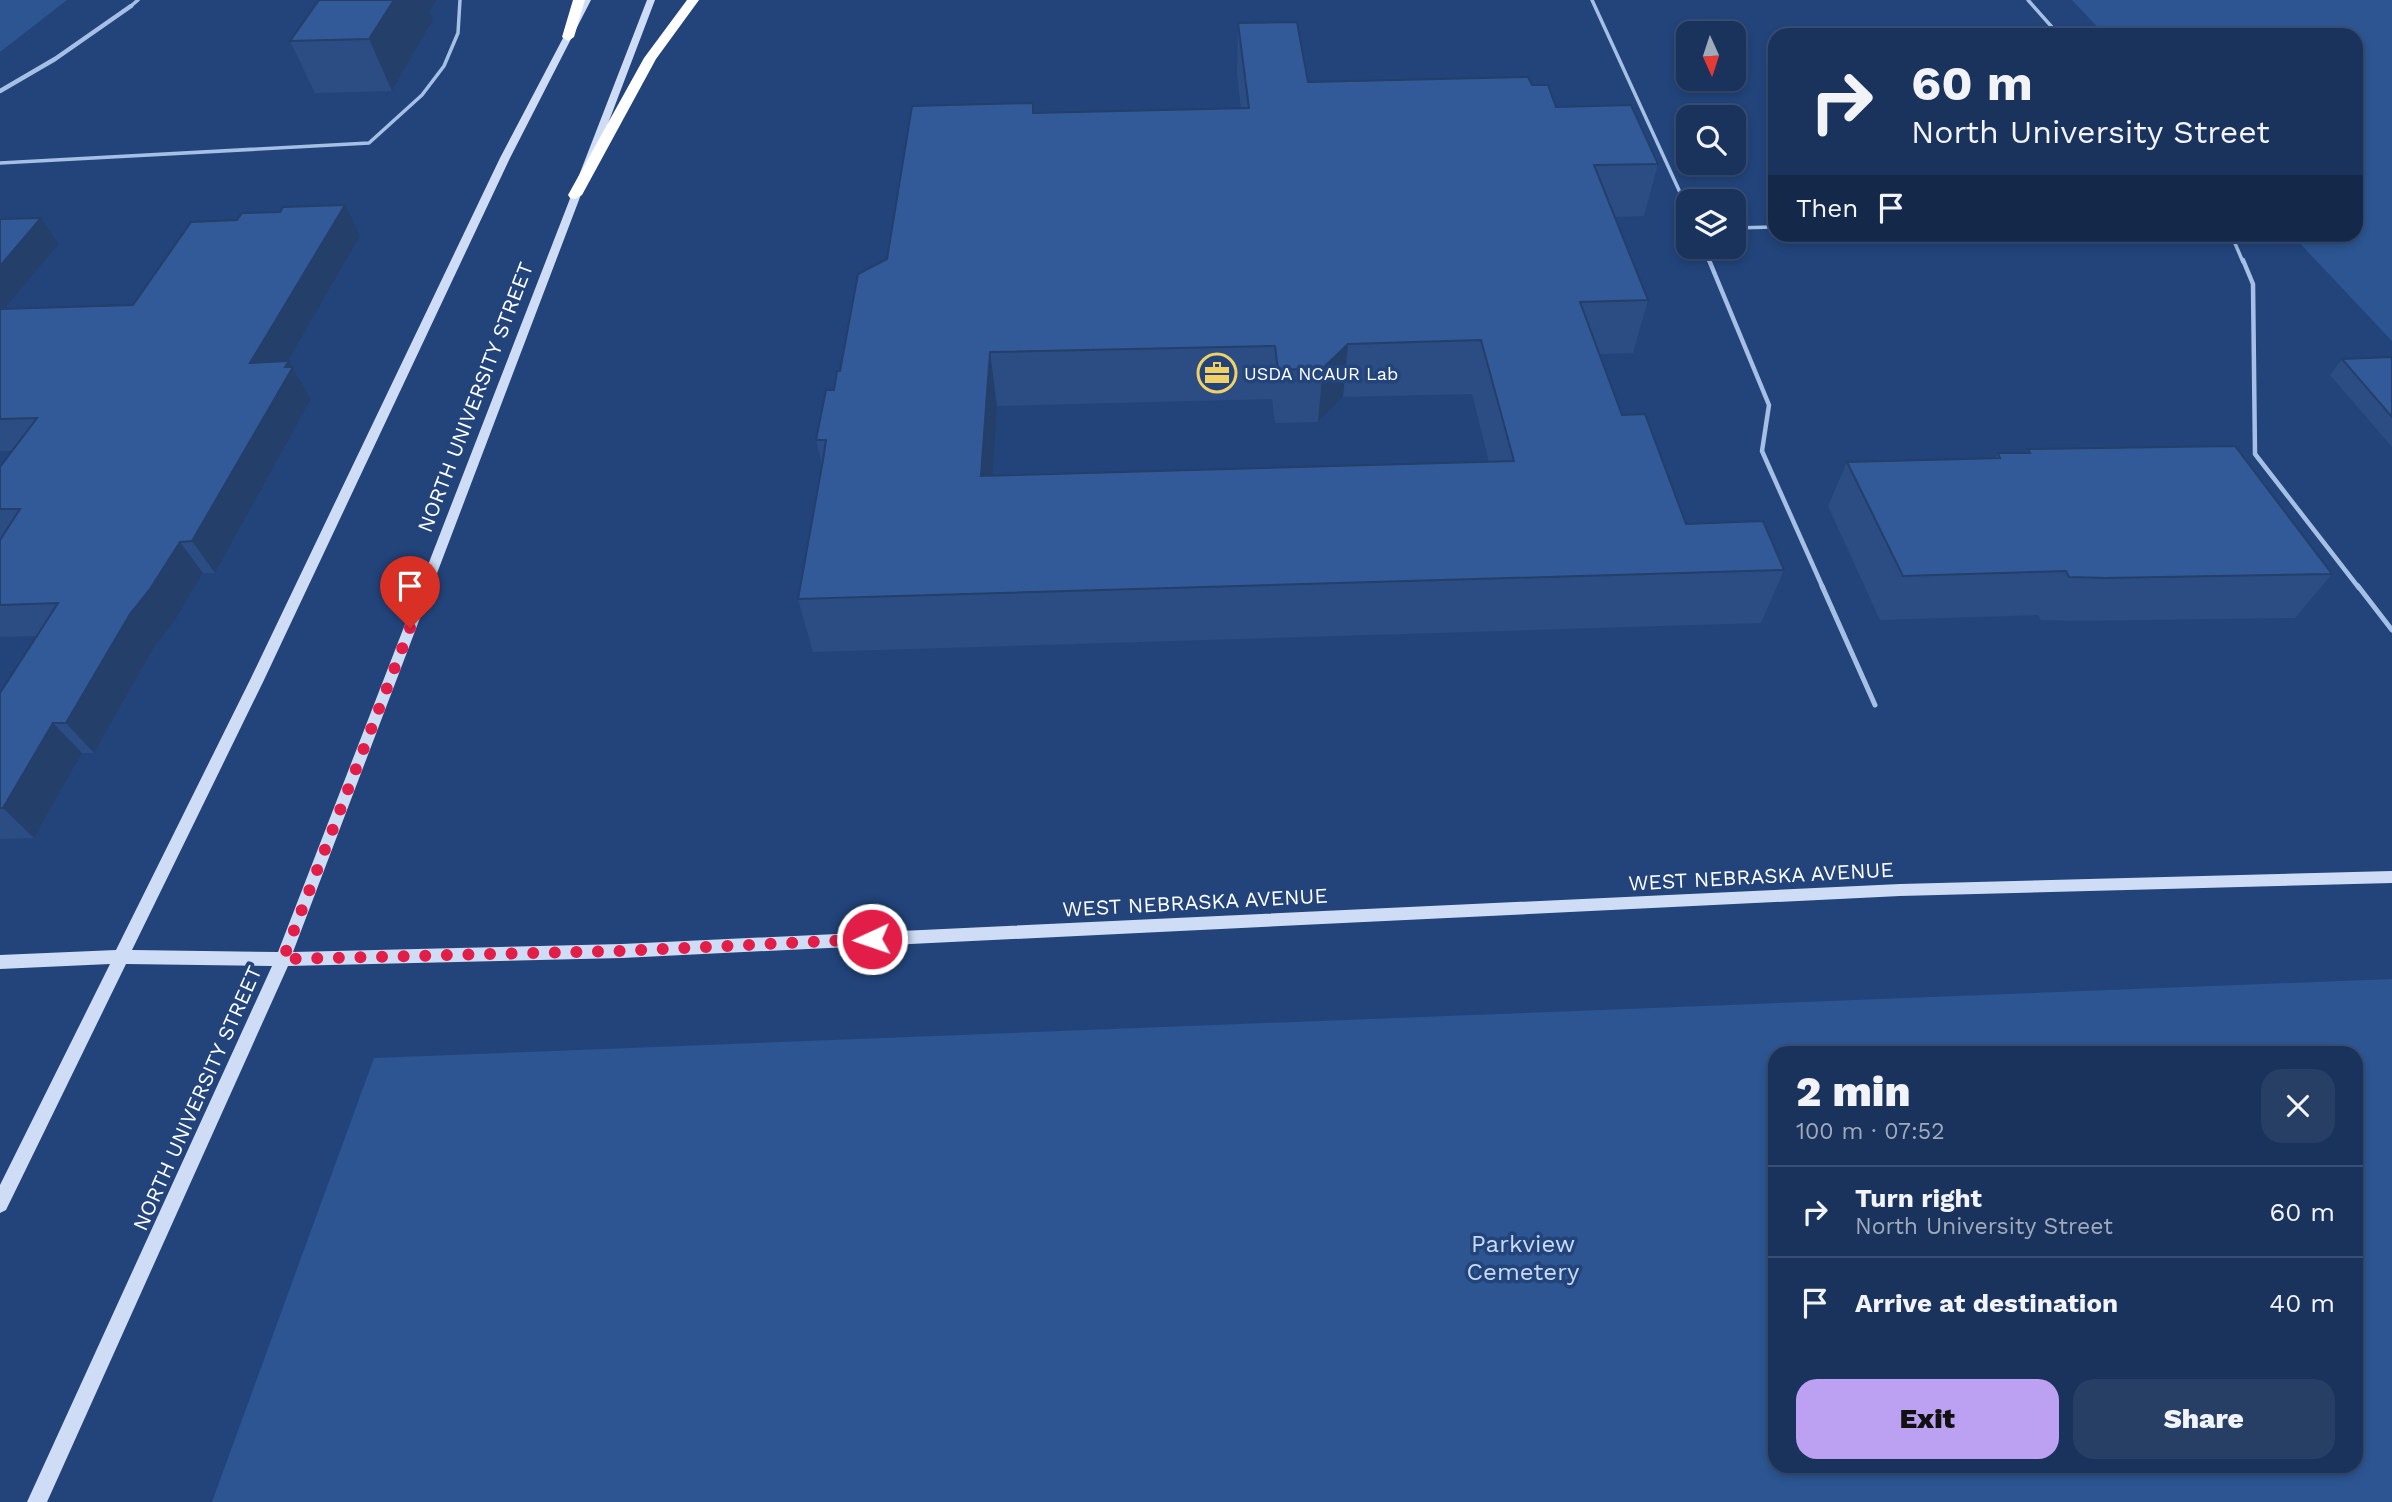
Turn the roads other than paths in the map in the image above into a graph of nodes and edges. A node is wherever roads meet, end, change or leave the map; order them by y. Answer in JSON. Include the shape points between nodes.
{"nodes":[{"id":1,"x":138,"y":0,"type":"edge"},
{"id":2,"x":460,"y":0,"type":"edge"},
{"id":3,"x":579,"y":0,"type":"edge"},
{"id":4,"x":587,"y":0,"type":"edge"},
{"id":5,"x":651,"y":0,"type":"edge"},
{"id":6,"x":693,"y":0,"type":"edge"},
{"id":7,"x":1592,"y":0,"type":"edge"},
{"id":8,"x":2028,"y":0,"type":"edge"},
{"id":9,"x":131,"y":6,"type":"joint"},
{"id":10,"x":2053,"y":28,"type":"edge"},
{"id":11,"x":568,"y":37,"type":"junction"},
{"id":12,"x":0,"y":91,"type":"edge"},
{"id":13,"x":0,"y":163,"type":"edge"},
{"id":14,"x":1678,"y":189,"type":"edge"},
{"id":15,"x":575,"y":195,"type":"junction"},
{"id":16,"x":1768,"y":227,"type":"edge"},
{"id":17,"x":1746,"y":228,"type":"edge"},
{"id":18,"x":2235,"y":242,"type":"edge"},
{"id":19,"x":1709,"y":259,"type":"edge"},
{"id":20,"x":2392,"y":630,"type":"edge"},
{"id":21,"x":1875,"y":705,"type":"dead end"},
{"id":22,"x":2392,"y":877,"type":"edge"},
{"id":23,"x":120,"y":957,"type":"junction"},
{"id":24,"x":283,"y":959,"type":"junction"},
{"id":25,"x":0,"y":962,"type":"edge"},
{"id":26,"x":0,"y":1204,"type":"edge"},
{"id":27,"x":37,"y":1502,"type":"edge"}],
"edges":[{"from":1,"to":9,"type":"lane"},
{"from":2,"to":13,"type":"lane","via":[[458,33],[441,71],[412,107],[369,143]]},
{"from":3,"to":11,"type":"highway"},
{"from":4,"to":11,"type":"main road"},
{"from":5,"to":15,"type":"main road","name":"NORTH UNIVERSITY STREET"},
{"from":6,"to":15,"type":"highway","via":[[650,58]]},
{"from":7,"to":14,"type":"lane"},
{"from":8,"to":10,"type":"lane"},
{"from":9,"to":12,"type":"street"},
{"from":11,"to":23,"type":"main road","via":[[505,158]]},
{"from":15,"to":24,"type":"main road","name":"NORTH UNIVERSITY STREET"},
{"from":16,"to":17,"type":"lane"},
{"from":18,"to":20,"type":"lane","via":[[2253,284],[2255,454]]},
{"from":19,"to":21,"type":"lane","via":[[1769,405],[1762,451]]},
{"from":22,"to":24,"type":"main road","name":"WEST NEBRASKA AVENUE","via":[[1899,890],[621,951]]},
{"from":23,"to":24,"type":"main road","name":"WEST NEBRASKA AVENUE"},
{"from":23,"to":25,"type":"main road","name":"WEST NEBRASKA AVENUE"},
{"from":23,"to":26,"type":"main road"},
{"from":24,"to":27,"type":"main road","name":"NORTH UNIVERSITY STREET"}]}
